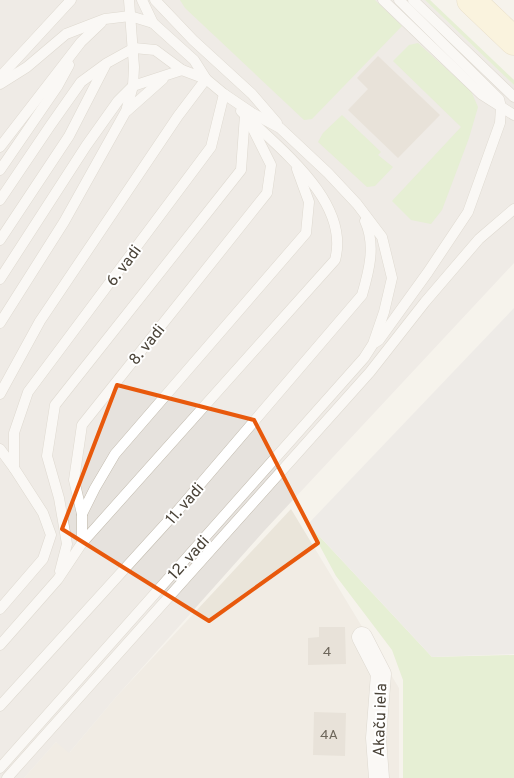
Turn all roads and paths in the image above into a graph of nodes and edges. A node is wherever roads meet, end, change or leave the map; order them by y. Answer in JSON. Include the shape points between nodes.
{"nodes":[{"id":1,"x":71,"y":0,"type":"edge"},
{"id":2,"x":129,"y":0,"type":"edge"},
{"id":3,"x":142,"y":0,"type":"edge"},
{"id":4,"x":155,"y":0,"type":"edge"},
{"id":5,"x":383,"y":0,"type":"edge"},
{"id":6,"x":399,"y":0,"type":"edge"},
{"id":7,"x":413,"y":0,"type":"edge"},
{"id":8,"x":471,"y":0,"type":"edge"},
{"id":9,"x":130,"y":16,"type":"junction"},
{"id":10,"x":105,"y":19,"type":"junction"},
{"id":11,"x":153,"y":22,"type":"junction"},
{"id":12,"x":514,"y":41,"type":"edge"},
{"id":13,"x":81,"y":42,"type":"junction"},
{"id":14,"x":134,"y":48,"type":"junction"},
{"id":15,"x":107,"y":63,"type":"junction"},
{"id":16,"x":182,"y":70,"type":"junction"},
{"id":17,"x":165,"y":76,"type":"junction"},
{"id":18,"x":0,"y":77,"type":"edge"},
{"id":19,"x":206,"y":79,"type":"junction"},
{"id":20,"x":0,"y":84,"type":"edge"},
{"id":21,"x":133,"y":86,"type":"junction"},
{"id":22,"x":224,"y":94,"type":"junction"},
{"id":23,"x":514,"y":97,"type":"edge"},
{"id":24,"x":501,"y":108,"type":"junction"},
{"id":25,"x":126,"y":111,"type":"junction"},
{"id":26,"x":245,"y":115,"type":"junction"},
{"id":27,"x":514,"y":115,"type":"edge"},
{"id":28,"x":280,"y":128,"type":"junction"},
{"id":29,"x":0,"y":147,"type":"edge"},
{"id":30,"x":295,"y":165,"type":"junction"},
{"id":31,"x":0,"y":170,"type":"edge"},
{"id":32,"x":0,"y":200,"type":"edge"},
{"id":33,"x":357,"y":204,"type":"junction"},
{"id":34,"x":514,"y":209,"type":"edge"},
{"id":35,"x":0,"y":240,"type":"edge"},
{"id":36,"x":0,"y":279,"type":"edge"},
{"id":37,"x":0,"y":323,"type":"edge"},
{"id":38,"x":373,"y":344,"type":"junction"},
{"id":39,"x":0,"y":394,"type":"edge"},
{"id":40,"x":0,"y":449,"type":"edge"},
{"id":41,"x":14,"y":468,"type":"junction"},
{"id":42,"x":82,"y":514,"type":"junction"},
{"id":43,"x":82,"y":543,"type":"junction"},
{"id":44,"x":58,"y":579,"type":"junction"},
{"id":45,"x":0,"y":609,"type":"edge"},
{"id":46,"x":362,"y":637,"type":"dead end"},
{"id":47,"x":0,"y":645,"type":"edge"},
{"id":48,"x":0,"y":706,"type":"edge"},
{"id":49,"x":0,"y":768,"type":"edge"},
{"id":50,"x":7,"y":778,"type":"edge"},
{"id":51,"x":379,"y":778,"type":"edge"}],
"edges":[{"from":1,"to":18,"type":"lane"},
{"from":2,"to":9,"type":"lane"},
{"from":3,"to":11,"type":"lane"},
{"from":4,"to":28,"type":"lane","via":[[252,94]]},
{"from":5,"to":24,"type":"lane","via":[[481,94]]},
{"from":6,"to":24,"type":"lane","via":[[499,99]]},
{"from":7,"to":23,"type":"lane"},
{"from":8,"to":12,"type":"main road"},
{"from":9,"to":10,"type":"lane"},
{"from":9,"to":11,"type":"lane"},
{"from":9,"to":14,"type":"lane"},
{"from":10,"to":13,"type":"lane"},
{"from":10,"to":20,"type":"lane","via":[[66,34],[27,67]]},
{"from":11,"to":19,"type":"lane","via":[[194,60]]},
{"from":13,"to":29,"type":"lane"},
{"from":13,"to":31,"type":"lane","via":[[57,87]]},
{"from":14,"to":15,"type":"lane"},
{"from":14,"to":16,"type":"lane","via":[[156,50]]},
{"from":14,"to":21,"type":"lane"},
{"from":15,"to":32,"type":"lane","via":[[82,82]]},
{"from":15,"to":35,"type":"lane","via":[[69,136]]},
{"from":16,"to":17,"type":"lane"},
{"from":16,"to":19,"type":"lane"},
{"from":17,"to":21,"type":"lane"},
{"from":17,"to":25,"type":"lane"},
{"from":19,"to":22,"type":"lane"},
{"from":19,"to":39,"type":"lane","via":[[51,305]]},
{"from":21,"to":25,"type":"lane"},
{"from":21,"to":36,"type":"lane","via":[[118,101],[86,146]]},
{"from":22,"to":26,"type":"lane"},
{"from":22,"to":28,"type":"lane"},
{"from":22,"to":41,"type":"lane","name":"6. vadi","via":[[211,147],[28,392],[14,433]]},
{"from":24,"to":27,"type":"lane"},
{"from":24,"to":38,"type":"lane","via":[[500,124],[468,212],[380,340]]},
{"from":25,"to":37,"type":"lane","via":[[64,222]]},
{"from":26,"to":30,"type":"lane"},
{"from":26,"to":42,"type":"lane","name":"8. vadi","via":[[271,165],[267,193],[82,424],[74,480]]},
{"from":26,"to":44,"type":"lane","via":[[241,170],[55,405],[47,456],[67,544]]},
{"from":28,"to":33,"type":"lane"},
{"from":30,"to":42,"type":"lane","via":[[309,202],[306,233],[115,454]]},
{"from":30,"to":43,"type":"lane","via":[[314,185],[333,217],[339,246],[335,260]]},
{"from":33,"to":38,"type":"lane","via":[[382,237],[392,278]]},
{"from":33,"to":48,"type":"lane","name":"11. vadi","via":[[370,232],[370,268],[362,295],[179,509]]},
{"from":34,"to":50,"type":"lane","via":[[479,239],[370,372]]},
{"from":38,"to":49,"type":"lane","name":"12. vadi","via":[[248,490]]},
{"from":40,"to":41,"type":"lane"},
{"from":41,"to":45,"type":"lane","via":[[43,514],[52,535],[44,559]]},
{"from":42,"to":43,"type":"lane"},
{"from":43,"to":44,"type":"lane"},
{"from":44,"to":47,"type":"lane"},
{"from":46,"to":51,"type":"street","name":"Akaču iela","via":[[381,674],[376,738]]}]}
